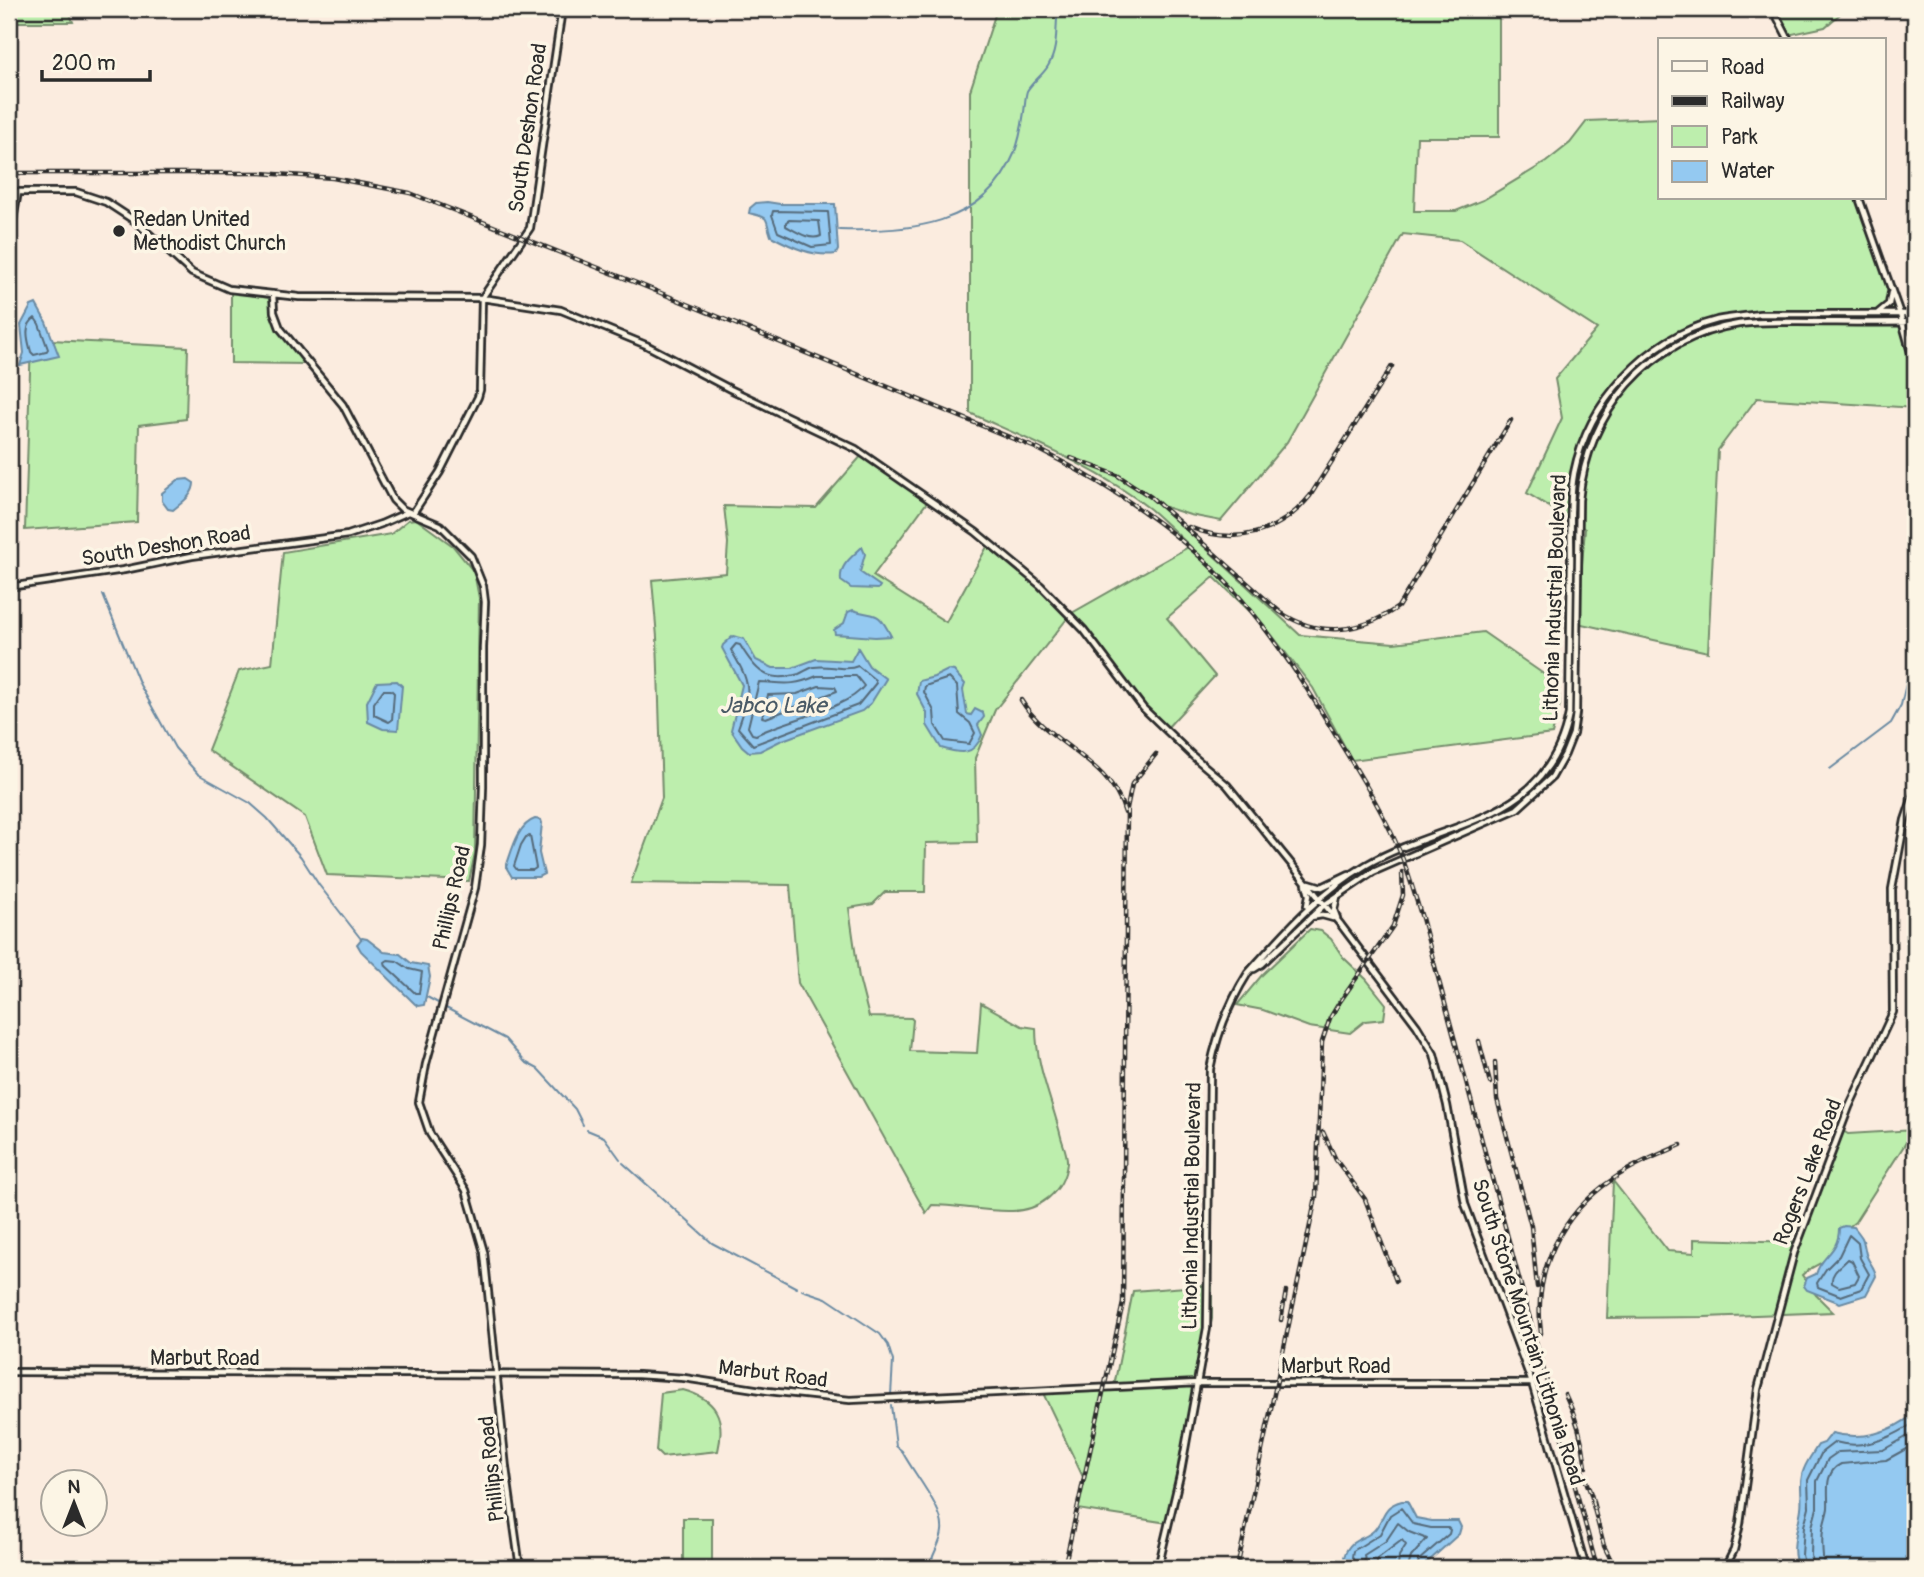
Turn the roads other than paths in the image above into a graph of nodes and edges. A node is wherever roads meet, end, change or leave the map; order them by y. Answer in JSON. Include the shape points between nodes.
{"nodes":[{"id":1,"x":562,"y":9,"type":"edge"},
{"id":2,"x":1773,"y":9,"type":"edge"},
{"id":3,"x":1788,"y":38,"type":"edge"},
{"id":4,"x":9,"y":192,"type":"edge"},
{"id":5,"x":18,"y":192,"type":"junction"},
{"id":6,"x":1860,"y":200,"type":"edge"},
{"id":7,"x":9,"y":242,"type":"edge"},
{"id":8,"x":1892,"y":292,"type":"junction"},
{"id":9,"x":273,"y":295,"type":"junction"},
{"id":10,"x":482,"y":298,"type":"junction"},
{"id":11,"x":1875,"y":314,"type":"junction"},
{"id":12,"x":1900,"y":314,"type":"junction"},
{"id":13,"x":1915,"y":314,"type":"edge"},
{"id":14,"x":1901,"y":323,"type":"junction"},
{"id":15,"x":1915,"y":325,"type":"edge"},
{"id":16,"x":1908,"y":344,"type":"junction"},
{"id":17,"x":1915,"y":367,"type":"edge"},
{"id":18,"x":411,"y":512,"type":"junction"},
{"id":19,"x":1571,"y":586,"type":"junction"},
{"id":20,"x":1578,"y":586,"type":"junction"},
{"id":21,"x":9,"y":587,"type":"edge"},
{"id":22,"x":1915,"y":791,"type":"edge"},
{"id":23,"x":1357,"y":871,"type":"junction"},
{"id":24,"x":1304,"y":880,"type":"junction"},
{"id":25,"x":1340,"y":892,"type":"junction"},
{"id":26,"x":1318,"y":897,"type":"junction"},
{"id":27,"x":1324,"y":905,"type":"junction"},
{"id":28,"x":1307,"y":908,"type":"junction"},
{"id":29,"x":1310,"y":917,"type":"junction"},
{"id":30,"x":1335,"y":919,"type":"junction"},
{"id":31,"x":1341,"y":925,"type":"junction"},
{"id":32,"x":1248,"y":973,"type":"junction"},
{"id":33,"x":9,"y":1372,"type":"edge"},
{"id":34,"x":498,"y":1376,"type":"junction"},
{"id":35,"x":1198,"y":1383,"type":"junction"},
{"id":36,"x":1532,"y":1383,"type":"junction"},
{"id":37,"x":520,"y":1568,"type":"edge"},
{"id":38,"x":1158,"y":1568,"type":"edge"},
{"id":39,"x":1586,"y":1568,"type":"edge"},
{"id":40,"x":1726,"y":1568,"type":"edge"}],
"edges":[{"from":1,"to":10,"type":"main road","name":"South Deshon Road","via":[[530,228]]},
{"from":2,"to":3,"type":"main road"},
{"from":4,"to":5,"type":"main road","name":"South Stone Mountain Lithonia Road"},
{"from":5,"to":7,"type":"main road"},
{"from":5,"to":9,"type":"main road","name":"South Stone Mountain Lithonia Road","via":[[75,192],[106,202],[135,221],[192,273],[229,289]]},
{"from":6,"to":8,"type":"main road"},
{"from":8,"to":11,"type":"main road","via":[[1887,306]]},
{"from":8,"to":12,"type":"main road"},
{"from":9,"to":10,"type":"main road","name":"South Stone Mountain Lithonia Road"},
{"from":9,"to":18,"type":"main road","name":"Phillips Road","via":[[280,328],[343,405],[397,506]]},
{"from":10,"to":18,"type":"main road","via":[[478,397],[440,472]]},
{"from":10,"to":24,"type":"main road","name":"South Stone Mountain Lithonia Road","via":[[561,310],[646,345],[856,449],[976,532],[1064,607],[1143,708],[1227,785]]},
{"from":11,"to":12,"type":"main road","name":"Lithonia Industrial Boulevard"},
{"from":11,"to":19,"type":"main road","name":"Lithonia Industrial Boulevard","via":[[1760,314],[1716,321],[1665,343],[1638,363],[1605,400],[1591,424],[1574,473]]},
{"from":12,"to":13,"type":"main road","name":"Lithonia Industrial Boulevard"},
{"from":12,"to":14,"type":"main road"},
{"from":14,"to":15,"type":"main road","name":"Lithonia Industrial Boulevard"},
{"from":14,"to":16,"type":"main road"},
{"from":14,"to":20,"type":"main road","name":"Lithonia Industrial Boulevard","via":[[1738,324],[1696,335],[1654,360],[1616,399],[1588,449],[1579,500]]},
{"from":15,"to":16,"type":"main road"},
{"from":16,"to":17,"type":"main road"},
{"from":18,"to":21,"type":"main road","name":"South Deshon Road","via":[[348,535]]},
{"from":18,"to":34,"type":"main road","name":"Phillips Road","via":[[440,525],[467,550],[485,598],[480,861],[419,1102],[430,1134],[466,1190],[477,1224]]},
{"from":19,"to":20,"type":"main road"},
{"from":19,"to":23,"type":"main road","name":"Lithonia Industrial Boulevard","via":[[1569,714],[1557,755],[1541,778],[1520,798]]},
{"from":20,"to":25,"type":"main road","name":"Lithonia Industrial Boulevard","via":[[1576,713],[1573,734],[1552,777],[1517,809],[1373,872]]},
{"from":22,"to":40,"type":"main road","name":"Rogers Lake Road","via":[[1892,889],[1893,1012],[1849,1107],[1794,1253],[1758,1390],[1740,1524]]},
{"from":23,"to":24,"type":"main road","via":[[1322,887]]},
{"from":23,"to":26,"type":"main road","name":"Lithonia Industrial Boulevard"},
{"from":24,"to":26,"type":"main road","name":"South Stone Mountain Lithonia Road"},
{"from":24,"to":28,"type":"main road"},
{"from":25,"to":27,"type":"main road","name":"Lithonia Industrial Boulevard"},
{"from":25,"to":31,"type":"main road","via":[[1334,909]]},
{"from":26,"to":27,"type":"main road","name":"South Stone Mountain Lithonia Road"},
{"from":26,"to":28,"type":"main road","name":"Lithonia Industrial Boulevard"},
{"from":27,"to":29,"type":"main road","name":"Lithonia Industrial Boulevard"},
{"from":27,"to":30,"type":"main road","name":"South Stone Mountain Lithonia Road"},
{"from":28,"to":32,"type":"main road","name":"Lithonia Industrial Boulevard"},
{"from":29,"to":30,"type":"main road"},
{"from":29,"to":32,"type":"main road","name":"Lithonia Industrial Boulevard"},
{"from":30,"to":31,"type":"main road","name":"South Stone Mountain Lithonia Road"},
{"from":31,"to":36,"type":"main road","name":"South Stone Mountain Lithonia Road","via":[[1434,1054],[1465,1204]]},
{"from":32,"to":35,"type":"main road","name":"Lithonia Industrial Boulevard","via":[[1216,1037],[1210,1069],[1209,1289]]},
{"from":33,"to":34,"type":"main road","name":"Marbut Road"},
{"from":34,"to":35,"type":"main road","name":"Marbut Road","via":[[684,1378],[850,1400]]},
{"from":34,"to":37,"type":"main road","name":"Phillips Road"},
{"from":35,"to":36,"type":"main road","name":"Marbut Road"},
{"from":35,"to":38,"type":"main road","name":"Lithonia Industrial Boulevard"},
{"from":36,"to":39,"type":"main road","name":"South Stone Mountain Lithonia Road"}]}
